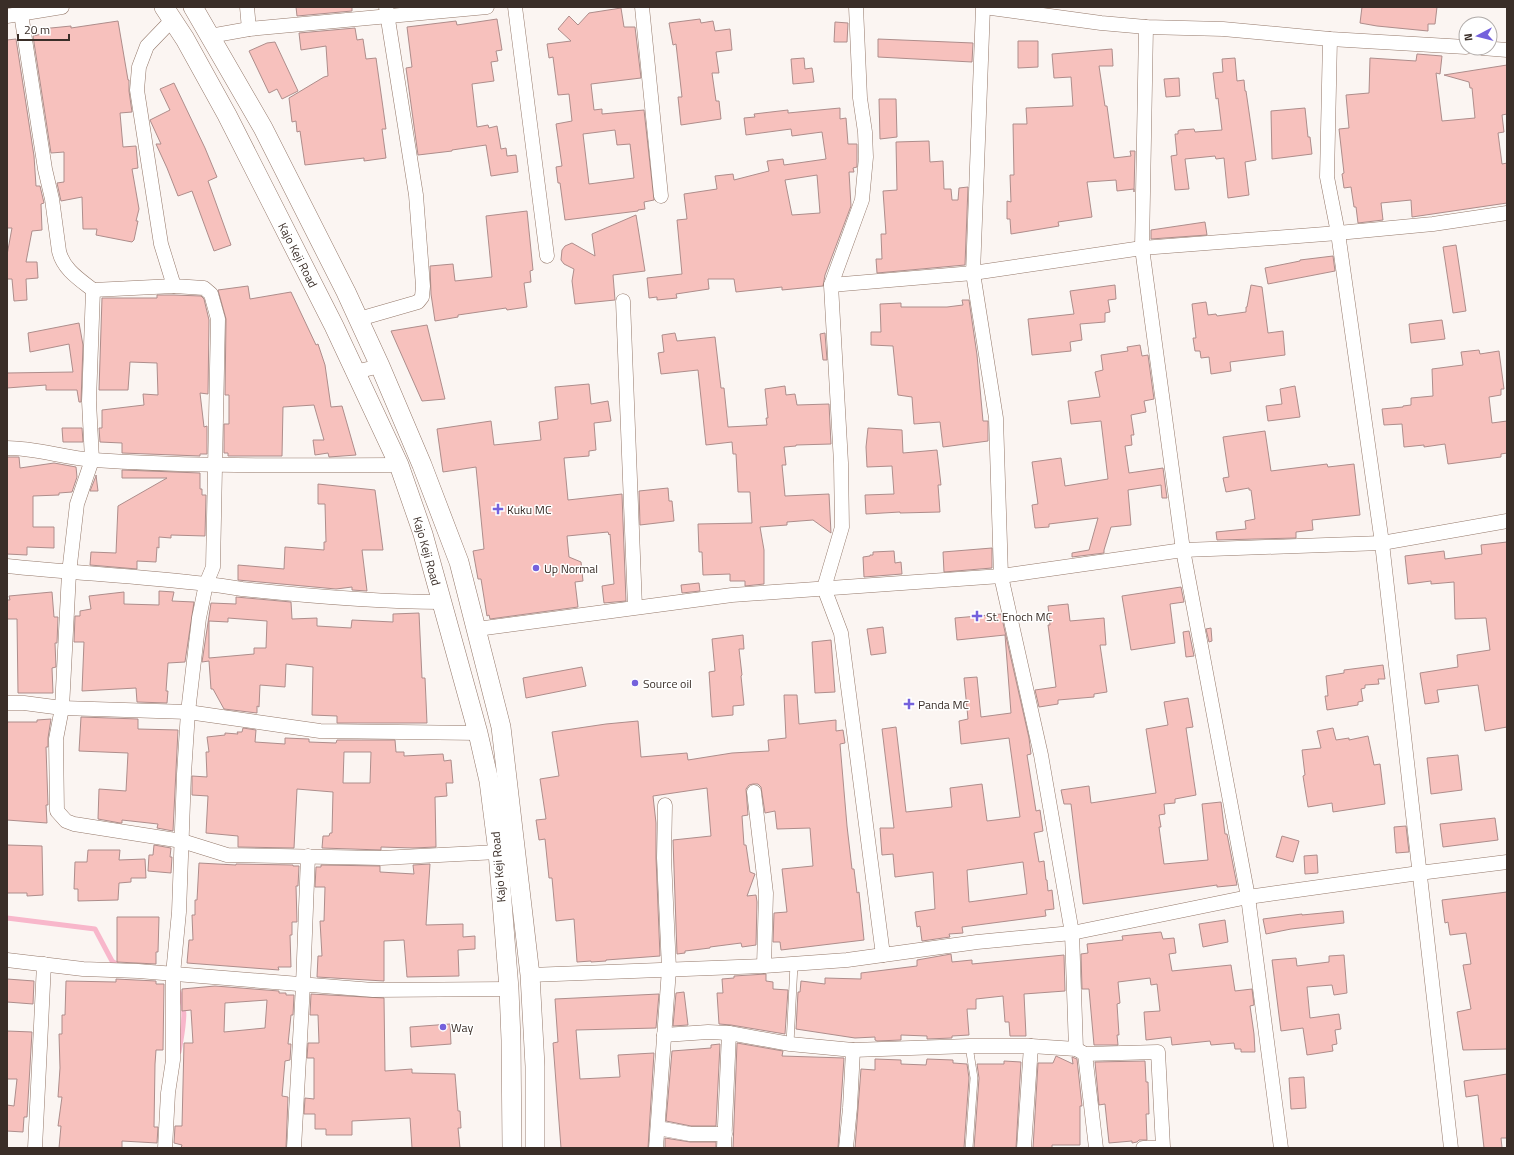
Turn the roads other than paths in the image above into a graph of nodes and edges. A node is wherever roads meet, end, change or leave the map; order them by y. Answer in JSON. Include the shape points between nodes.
{"nodes":[{"id":1,"x":62,"y":7,"type":"edge"},
{"id":2,"x":193,"y":7,"type":"edge"},
{"id":3,"x":247,"y":7,"type":"edge"},
{"id":4,"x":487,"y":7,"type":"edge"},
{"id":5,"x":515,"y":7,"type":"edge"},
{"id":6,"x":642,"y":7,"type":"edge"},
{"id":7,"x":856,"y":7,"type":"edge"},
{"id":8,"x":984,"y":7,"type":"edge"},
{"id":9,"x":21,"y":10,"type":"edge"},
{"id":10,"x":386,"y":12,"type":"edge"},
{"id":11,"x":168,"y":14,"type":"edge"},
{"id":12,"x":7,"y":16,"type":"edge"},
{"id":13,"x":1146,"y":27,"type":"junction"},
{"id":14,"x":249,"y":29,"type":"junction"},
{"id":15,"x":210,"y":36,"type":"junction"},
{"id":16,"x":1330,"y":39,"type":"junction"},
{"id":17,"x":1458,"y":47,"type":"edge"},
{"id":18,"x":661,"y":196,"type":"dead end"},
{"id":19,"x":1507,"y":213,"type":"edge"},
{"id":20,"x":1338,"y":234,"type":"junction"},
{"id":21,"x":1142,"y":248,"type":"junction"},
{"id":22,"x":547,"y":256,"type":"dead end"},
{"id":23,"x":973,"y":273,"type":"junction"},
{"id":24,"x":831,"y":285,"type":"junction"},
{"id":25,"x":174,"y":286,"type":"junction"},
{"id":26,"x":93,"y":290,"type":"junction"},
{"id":27,"x":623,"y":301,"type":"dead end"},
{"id":28,"x":359,"y":319,"type":"junction"},
{"id":29,"x":380,"y":366,"type":"junction"},
{"id":30,"x":356,"y":372,"type":"junction"},
{"id":31,"x":7,"y":448,"type":"edge"},
{"id":32,"x":92,"y":460,"type":"junction"},
{"id":33,"x":214,"y":465,"type":"junction"},
{"id":34,"x":399,"y":465,"type":"junction"},
{"id":35,"x":1507,"y":521,"type":"edge"},
{"id":36,"x":1382,"y":543,"type":"junction"},
{"id":37,"x":1184,"y":550,"type":"junction"},
{"id":38,"x":7,"y":566,"type":"edge"},
{"id":39,"x":69,"y":573,"type":"junction"},
{"id":40,"x":1001,"y":576,"type":"junction"},
{"id":41,"x":206,"y":584,"type":"junction"},
{"id":42,"x":824,"y":588,"type":"junction"},
{"id":43,"x":441,"y":602,"type":"junction"},
{"id":44,"x":635,"y":607,"type":"junction"},
{"id":45,"x":477,"y":629,"type":"junction"},
{"id":46,"x":7,"y":703,"type":"edge"},
{"id":47,"x":62,"y":708,"type":"junction"},
{"id":48,"x":188,"y":712,"type":"junction"},
{"id":49,"x":478,"y":733,"type":"junction"},
{"id":50,"x":754,"y":792,"type":"dead end"},
{"id":51,"x":665,"y":805,"type":"dead end"},
{"id":52,"x":182,"y":841,"type":"junction"},
{"id":53,"x":498,"y":852,"type":"junction"},
{"id":54,"x":308,"y":856,"type":"junction"},
{"id":55,"x":1507,"y":862,"type":"edge"},
{"id":56,"x":1419,"y":873,"type":"junction"},
{"id":57,"x":1248,"y":898,"type":"junction"},
{"id":58,"x":1072,"y":933,"type":"junction"},
{"id":59,"x":883,"y":955,"type":"junction"},
{"id":60,"x":7,"y":960,"type":"edge"},
{"id":61,"x":44,"y":964,"type":"junction"},
{"id":62,"x":794,"y":964,"type":"junction"},
{"id":63,"x":764,"y":966,"type":"junction"},
{"id":64,"x":669,"y":969,"type":"junction"},
{"id":65,"x":173,"y":974,"type":"junction"},
{"id":66,"x":530,"y":975,"type":"junction"},
{"id":67,"x":303,"y":985,"type":"junction"},
{"id":68,"x":509,"y":989,"type":"junction"},
{"id":69,"x":729,"y":1033,"type":"junction"},
{"id":70,"x":664,"y":1035,"type":"junction"},
{"id":71,"x":790,"y":1044,"type":"junction"},
{"id":72,"x":969,"y":1046,"type":"junction"},
{"id":73,"x":1031,"y":1046,"type":"junction"},
{"id":74,"x":853,"y":1050,"type":"junction"},
{"id":75,"x":1080,"y":1051,"type":"junction"},
{"id":76,"x":658,"y":1128,"type":"junction"},
{"id":77,"x":725,"y":1141,"type":"edge"},
{"id":78,"x":35,"y":1148,"type":"edge"},
{"id":79,"x":165,"y":1148,"type":"edge"},
{"id":80,"x":294,"y":1148,"type":"edge"},
{"id":81,"x":512,"y":1148,"type":"edge"},
{"id":82,"x":535,"y":1148,"type":"edge"},
{"id":83,"x":656,"y":1148,"type":"edge"},
{"id":84,"x":846,"y":1148,"type":"edge"},
{"id":85,"x":969,"y":1148,"type":"edge"},
{"id":86,"x":1024,"y":1148,"type":"edge"},
{"id":87,"x":1096,"y":1148,"type":"edge"},
{"id":88,"x":1143,"y":1148,"type":"edge"},
{"id":89,"x":1163,"y":1148,"type":"edge"},
{"id":90,"x":1281,"y":1148,"type":"edge"},
{"id":91,"x":1451,"y":1148,"type":"edge"}],
"edges":[{"from":1,"to":9,"type":"street"},
{"from":2,"to":15,"type":"main road","name":"Kajo Keji Road"},
{"from":3,"to":14,"type":"street"},
{"from":4,"to":10,"type":"street"},
{"from":5,"to":22,"type":"street"},
{"from":6,"to":18,"type":"street"},
{"from":7,"to":24,"type":"street","via":[[860,98],[866,151],[863,193]]},
{"from":8,"to":13,"type":"street"},
{"from":8,"to":23,"type":"street"},
{"from":9,"to":12,"type":"street"},
{"from":9,"to":26,"type":"street","via":[[58,251],[67,268]]},
{"from":10,"to":14,"type":"street"},
{"from":10,"to":28,"type":"street","via":[[416,195],[422,298],[418,302]]},
{"from":11,"to":25,"type":"street","via":[[148,46],[139,67],[138,90],[162,244]]},
{"from":11,"to":30,"type":"main road","name":"Kajo Keji Road","via":[[186,39],[270,198]]},
{"from":13,"to":16,"type":"street","via":[[1223,29]]},
{"from":13,"to":21,"type":"street"},
{"from":14,"to":15,"type":"street"},
{"from":15,"to":28,"type":"main road","name":"Kajo Keji Road","via":[[263,128]]},
{"from":16,"to":17,"type":"street"},
{"from":16,"to":20,"type":"street","via":[[1327,177]]},
{"from":19,"to":20,"type":"street"},
{"from":20,"to":21,"type":"street"},
{"from":20,"to":36,"type":"street"},
{"from":21,"to":23,"type":"street"},
{"from":21,"to":37,"type":"street"},
{"from":23,"to":24,"type":"street"},
{"from":23,"to":40,"type":"street","via":[[996,418]]},
{"from":24,"to":42,"type":"street","via":[[842,527]]},
{"from":25,"to":26,"type":"street"},
{"from":25,"to":33,"type":"street","via":[[204,288],[211,294],[218,319]]},
{"from":26,"to":32,"type":"street","via":[[89,401]]},
{"from":27,"to":44,"type":"street"},
{"from":28,"to":29,"type":"main road","name":"Kajo Keji Road"},
{"from":29,"to":30,"type":"street"},
{"from":29,"to":45,"type":"main road","name":"Kajo Keji Road","via":[[459,562]]},
{"from":30,"to":34,"type":"main road","name":"Kajo Keji Road"},
{"from":31,"to":32,"type":"street","via":[[25,448]]},
{"from":32,"to":33,"type":"street"},
{"from":32,"to":39,"type":"street","via":[[77,504]]},
{"from":33,"to":34,"type":"street"},
{"from":33,"to":41,"type":"street","via":[[213,567]]},
{"from":34,"to":43,"type":"main road","name":"Kajo Keji Road","via":[[423,534]]},
{"from":35,"to":36,"type":"street"},
{"from":36,"to":37,"type":"street"},
{"from":36,"to":56,"type":"street"},
{"from":37,"to":40,"type":"street"},
{"from":37,"to":57,"type":"street"},
{"from":38,"to":39,"type":"street"},
{"from":39,"to":41,"type":"street"},
{"from":39,"to":47,"type":"street"},
{"from":40,"to":42,"type":"street"},
{"from":40,"to":58,"type":"street","via":[[1041,755]]},
{"from":41,"to":43,"type":"street","via":[[348,598]]},
{"from":41,"to":48,"type":"street","via":[[199,618]]},
{"from":42,"to":44,"type":"street","via":[[732,595]]},
{"from":42,"to":59,"type":"street","via":[[841,633]]},
{"from":43,"to":49,"type":"main road","name":"Kajo Keji Road"},
{"from":44,"to":45,"type":"street"},
{"from":45,"to":66,"type":"main road","name":"Kajo Keji Road","via":[[501,727]]},
{"from":46,"to":47,"type":"street","via":[[24,702]]},
{"from":47,"to":48,"type":"street"},
{"from":47,"to":52,"type":"street","via":[[56,739],[56,800],[60,816],[74,824]]},
{"from":48,"to":49,"type":"street","via":[[320,731]]},
{"from":48,"to":52,"type":"street"},
{"from":49,"to":53,"type":"main road","name":"Kajo Keji Road","via":[[489,781]]},
{"from":50,"to":63,"type":"street","via":[[766,893]]},
{"from":51,"to":64,"type":"street","via":[[664,858]]},
{"from":52,"to":54,"type":"street","via":[[227,855]]},
{"from":52,"to":65,"type":"street"},
{"from":53,"to":54,"type":"street","via":[[381,858]]},
{"from":53,"to":68,"type":"main road","name":"Kajo Keji Road"},
{"from":54,"to":67,"type":"street"},
{"from":55,"to":56,"type":"street"},
{"from":56,"to":57,"type":"street"},
{"from":56,"to":91,"type":"street"},
{"from":57,"to":58,"type":"street"},
{"from":57,"to":90,"type":"street"},
{"from":58,"to":59,"type":"street","via":[[977,942]]},
{"from":58,"to":75,"type":"street"},
{"from":59,"to":62,"type":"street"},
{"from":60,"to":61,"type":"street"},
{"from":61,"to":65,"type":"street"},
{"from":61,"to":78,"type":"street"},
{"from":62,"to":63,"type":"street"},
{"from":62,"to":71,"type":"lane"},
{"from":63,"to":64,"type":"street"},
{"from":64,"to":66,"type":"street"},
{"from":64,"to":70,"type":"street"},
{"from":65,"to":67,"type":"street"},
{"from":65,"to":79,"type":"street","via":[[173,1060],[168,1092]]},
{"from":66,"to":82,"type":"main road","name":"Kajo Keji Road"},
{"from":67,"to":68,"type":"street","via":[[373,990]]},
{"from":67,"to":80,"type":"street"},
{"from":68,"to":81,"type":"main road","name":"Kajo Keji Road"},
{"from":69,"to":70,"type":"street"},
{"from":69,"to":71,"type":"street"},
{"from":69,"to":77,"type":"street"},
{"from":70,"to":76,"type":"street"},
{"from":71,"to":74,"type":"street"},
{"from":72,"to":73,"type":"street"},
{"from":72,"to":74,"type":"street"},
{"from":72,"to":85,"type":"lane","via":[[974,1078]]},
{"from":73,"to":75,"type":"street"},
{"from":73,"to":86,"type":"street"},
{"from":74,"to":84,"type":"street"},
{"from":75,"to":87,"type":"street"},
{"from":75,"to":89,"type":"street","via":[[1158,1052]]},
{"from":76,"to":77,"type":"street"},
{"from":76,"to":83,"type":"street"},
{"from":88,"to":89,"type":"street"}]}
